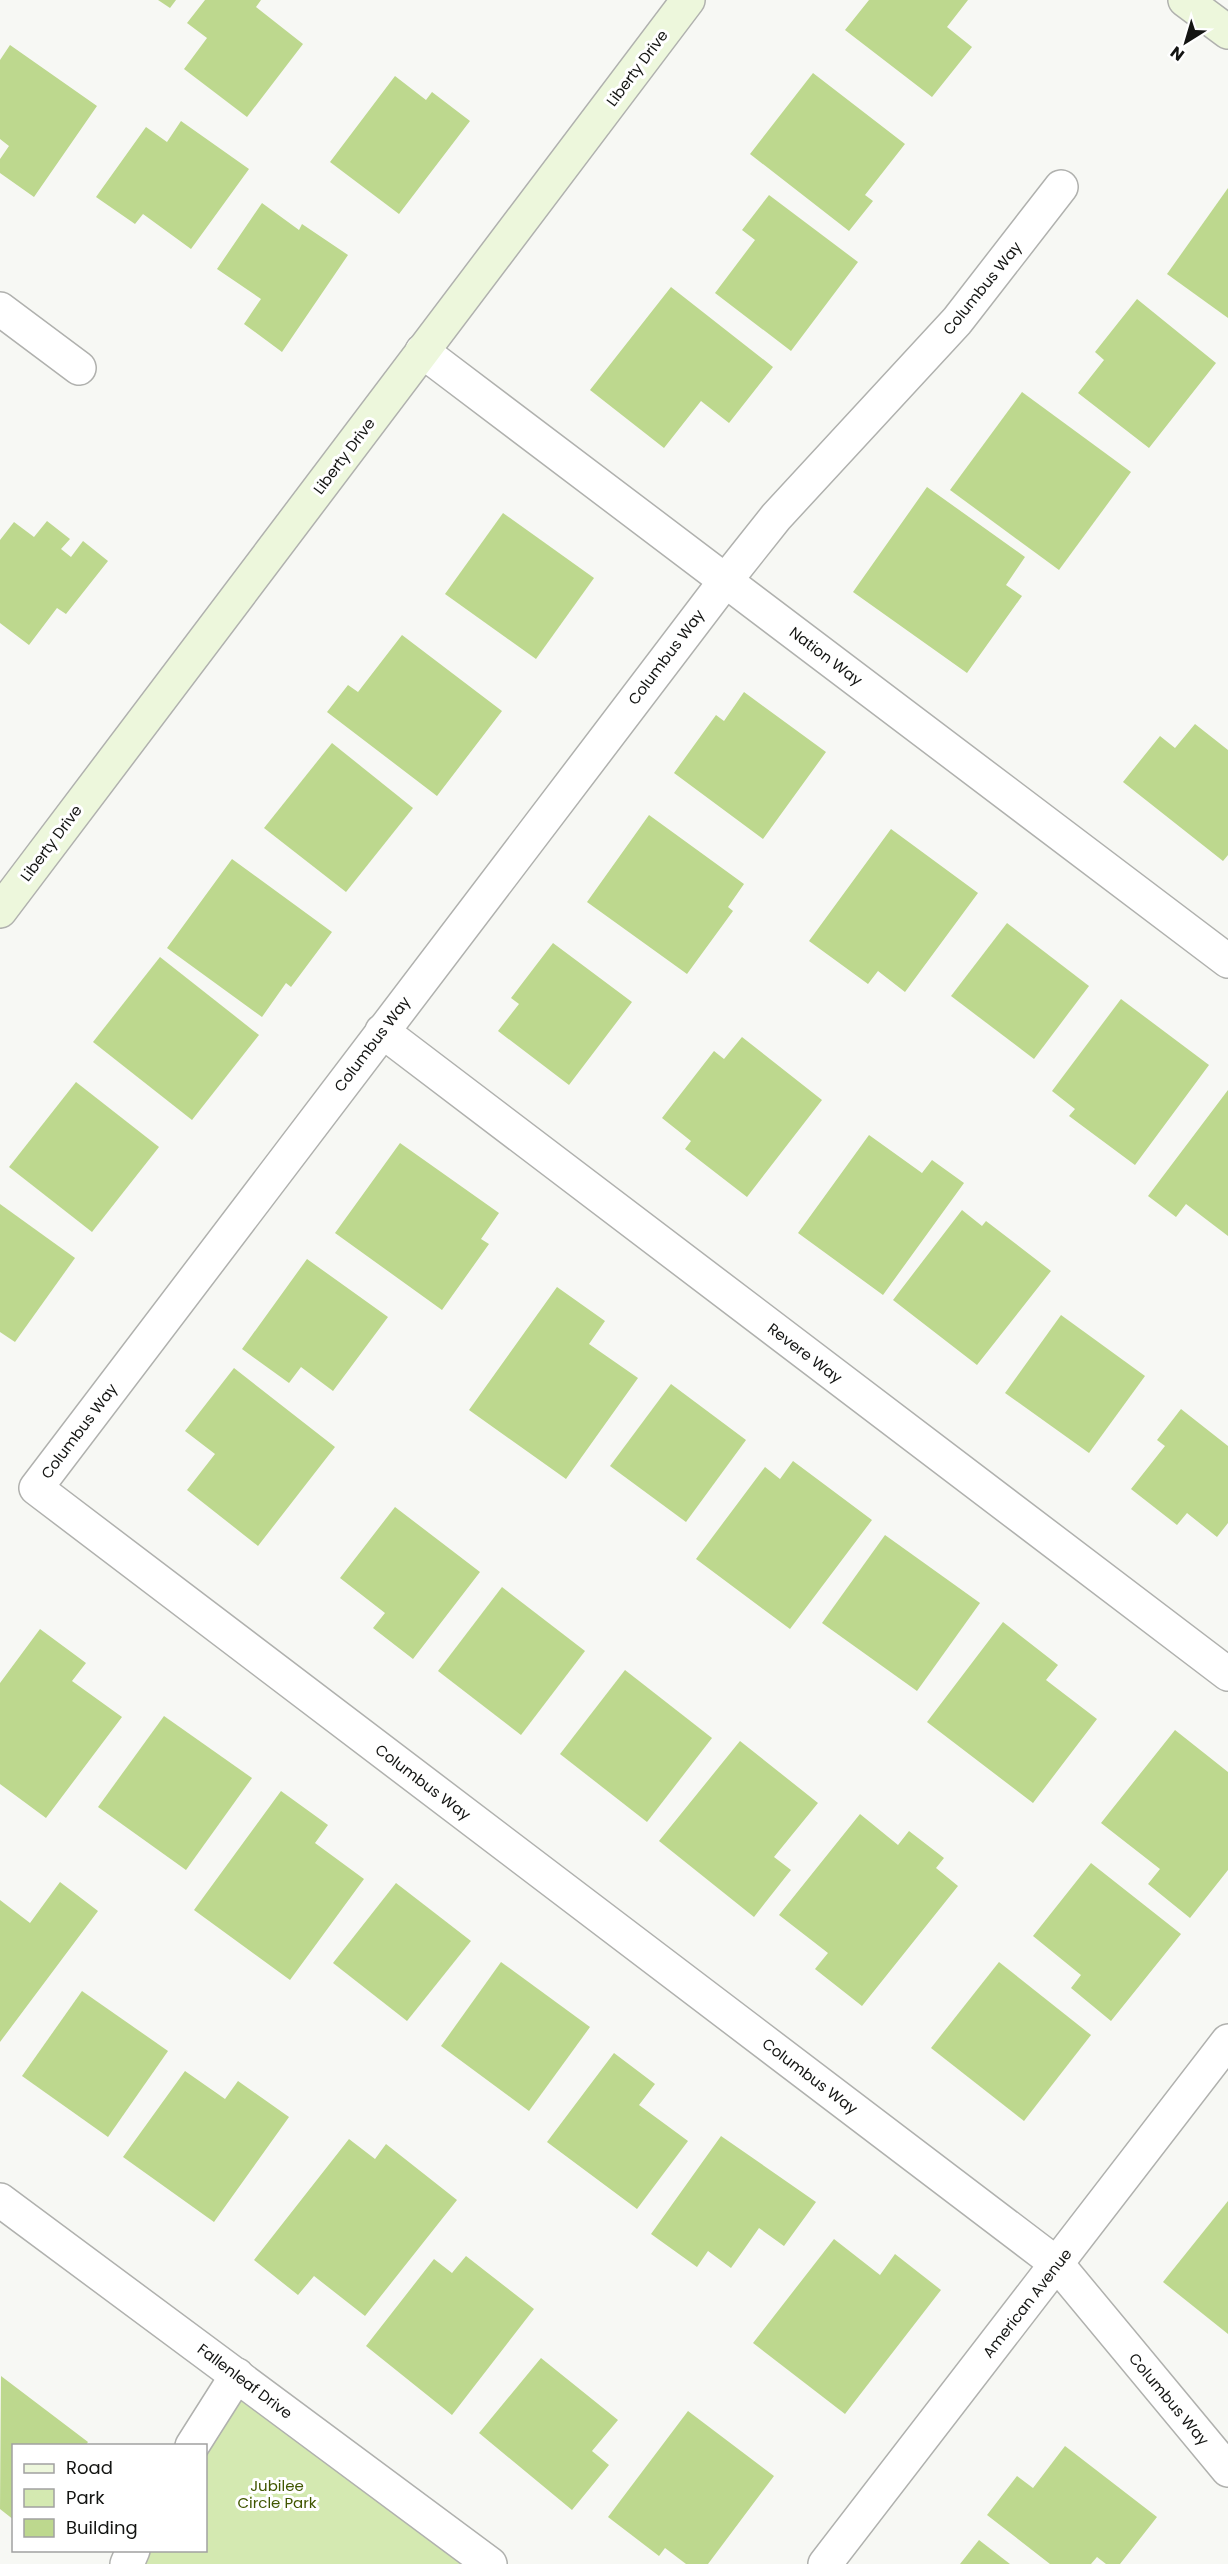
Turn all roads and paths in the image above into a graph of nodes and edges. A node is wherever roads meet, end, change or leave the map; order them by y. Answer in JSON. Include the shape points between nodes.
{"nodes":[{"id":1,"x":688,"y":0,"type":"edge"},
{"id":2,"x":1185,"y":0,"type":"edge"},
{"id":3,"x":1228,"y":32,"type":"edge"},
{"id":4,"x":1061,"y":187,"type":"dead end"},
{"id":5,"x":0,"y":309,"type":"edge"},
{"id":6,"x":422,"y":351,"type":"junction"},
{"id":7,"x":79,"y":368,"type":"dead end"},
{"id":8,"x":726,"y":580,"type":"junction"},
{"id":9,"x":0,"y":911,"type":"edge"},
{"id":10,"x":1228,"y":961,"type":"edge"},
{"id":11,"x":382,"y":1031,"type":"junction"},
{"id":12,"x":1228,"y":1674,"type":"edge"},
{"id":13,"x":1228,"y":2041,"type":"edge"},
{"id":14,"x":0,"y":2200,"type":"edge"},
{"id":15,"x":1057,"y":2264,"type":"junction"},
{"id":16,"x":237,"y":2374,"type":"junction"},
{"id":17,"x":193,"y":2444,"type":"edge"},
{"id":18,"x":1228,"y":2470,"type":"edge"},
{"id":19,"x":490,"y":2564,"type":"edge"},
{"id":20,"x":825,"y":2564,"type":"edge"}],
"edges":[{"from":1,"to":6,"type":"street","name":"Liberty Drive"},
{"from":2,"to":3,"type":"street"},
{"from":4,"to":8,"type":"street","name":"Columbus Way","via":[[957,321],[776,518]]},
{"from":5,"to":7,"type":"street"},
{"from":6,"to":8,"type":"street","name":"Nation Way"},
{"from":6,"to":9,"type":"street","name":"Liberty Drive"},
{"from":8,"to":10,"type":"street","name":"Nation Way"},
{"from":8,"to":11,"type":"street","name":"Columbus Way"},
{"from":11,"to":12,"type":"street","name":"Revere Way"},
{"from":11,"to":15,"type":"street","name":"Columbus Way","via":[[36,1488]]},
{"from":13,"to":15,"type":"street","name":"American Avenue"},
{"from":14,"to":16,"type":"street","name":"Fallenleaf Drive"},
{"from":15,"to":18,"type":"street","name":"Columbus Way"},
{"from":15,"to":20,"type":"street","name":"American Avenue"},
{"from":16,"to":17,"type":"street"},
{"from":16,"to":19,"type":"street","name":"Fallenleaf Drive"}]}
